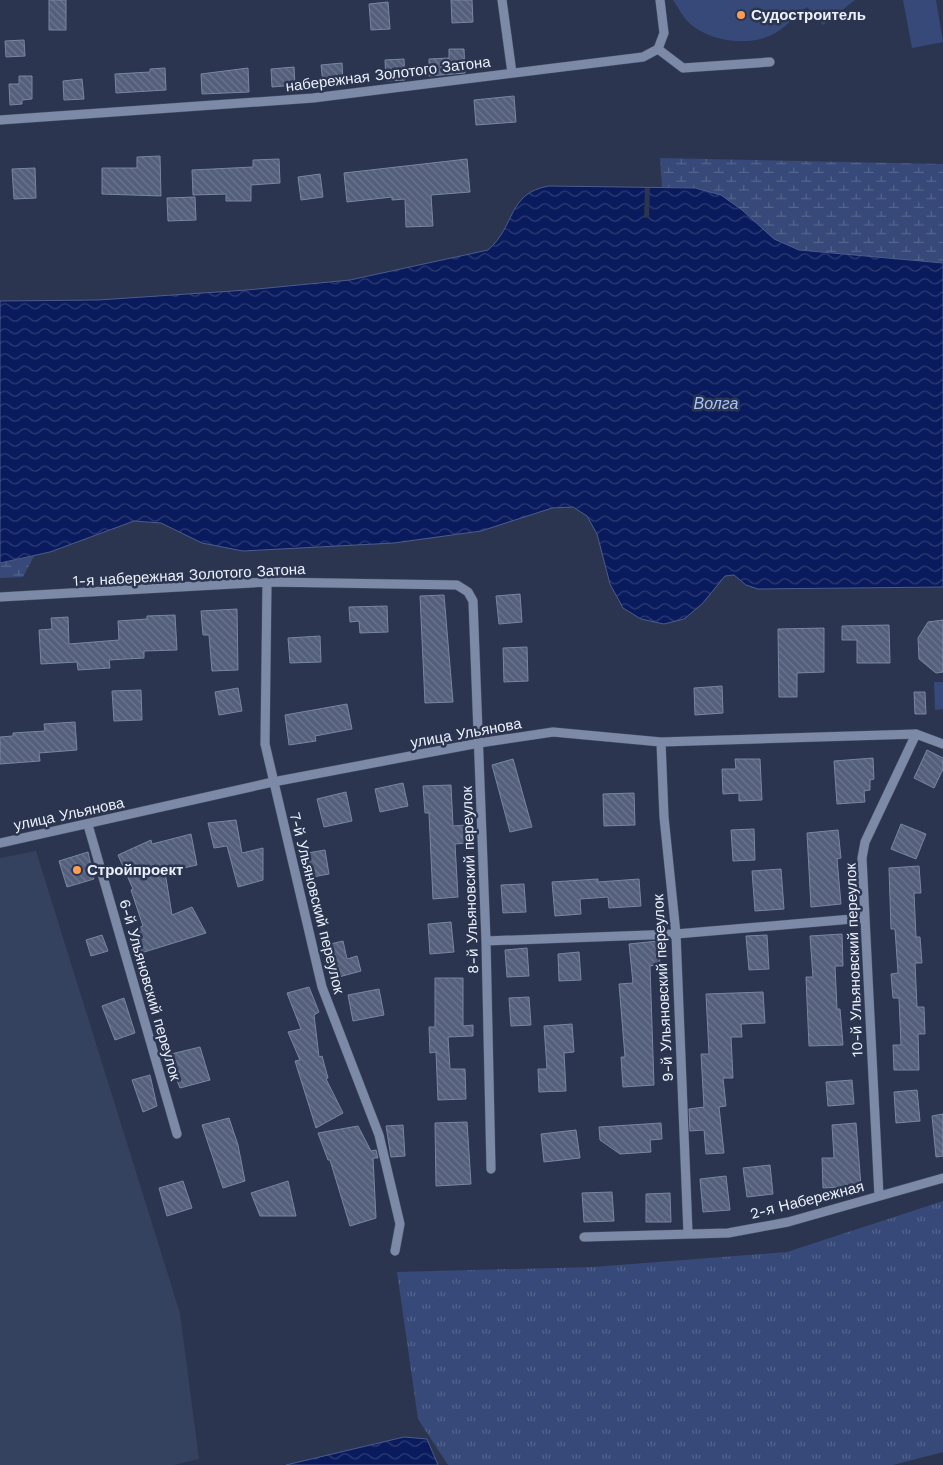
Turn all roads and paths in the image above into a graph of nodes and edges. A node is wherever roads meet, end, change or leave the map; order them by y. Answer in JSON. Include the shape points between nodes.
{"nodes":[{"id":1,"x":502,"y":0,"type":"edge"},
{"id":2,"x":660,"y":0,"type":"edge"},
{"id":3,"x":658,"y":49,"type":"junction"},
{"id":4,"x":770,"y":62,"type":"dead end"},
{"id":5,"x":512,"y":73,"type":"junction"},
{"id":6,"x":0,"y":120,"type":"edge"},
{"id":7,"x":267,"y":582,"type":"junction"},
{"id":8,"x":468,"y":592,"type":"joint"},
{"id":9,"x":0,"y":597,"type":"edge"},
{"id":10,"x":916,"y":734,"type":"junction"},
{"id":11,"x":661,"y":742,"type":"junction"},
{"id":12,"x":479,"y":743,"type":"junction"},
{"id":13,"x":943,"y":744,"type":"edge"},
{"id":14,"x":273,"y":782,"type":"junction"},
{"id":15,"x":88,"y":824,"type":"junction"},
{"id":16,"x":0,"y":843,"type":"edge"},
{"id":17,"x":864,"y":918,"type":"junction"},
{"id":18,"x":676,"y":934,"type":"junction"},
{"id":19,"x":486,"y":940,"type":"junction"},
{"id":20,"x":177,"y":1134,"type":"dead end"},
{"id":21,"x":491,"y":1169,"type":"dead end"},
{"id":22,"x":943,"y":1178,"type":"edge"},
{"id":23,"x":879,"y":1196,"type":"junction"},
{"id":24,"x":688,"y":1234,"type":"junction"},
{"id":25,"x":584,"y":1237,"type":"dead end"},
{"id":26,"x":395,"y":1251,"type":"dead end"}],
"edges":[{"from":1,"to":5,"type":"street"},
{"from":2,"to":3,"type":"street","via":[[664,33]]},
{"from":3,"to":4,"type":"street","via":[[684,68]]},
{"from":3,"to":5,"type":"street","name":"набережная Золотого Затона","via":[[643,57]]},
{"from":5,"to":6,"type":"street","name":"набережная Золотого Затона","via":[[313,98]]},
{"from":7,"to":8,"type":"street","name":"1-я набережная Золотого Затона","via":[[457,585]]},
{"from":7,"to":9,"type":"street","name":"1-я набережная Золотого Затона"},
{"from":7,"to":14,"type":"street","name":"7-й Ульяновский переулок","via":[[265,744]]},
{"from":8,"to":12,"type":"street","name":"8-й Ульяновский переулок","via":[[473,601]]},
{"from":10,"to":11,"type":"street","name":"улица Ульянова"},
{"from":10,"to":13,"type":"street","name":"улица Ульянова"},
{"from":10,"to":17,"type":"street","name":"10-й Ульяновский переулок","via":[[865,842],[862,858]]},
{"from":11,"to":12,"type":"street","name":"улица Ульянова","via":[[554,732]]},
{"from":11,"to":18,"type":"street","name":"9-й Ульяновский переулок","via":[[664,817]]},
{"from":12,"to":14,"type":"street","name":"улица Ульянова"},
{"from":12,"to":19,"type":"street","name":"8-й Ульяновский переулок"},
{"from":14,"to":15,"type":"street","name":"улица Ульянова"},
{"from":14,"to":26,"type":"street","name":"7-й Ульяновский переулок","via":[[322,987],[380,1136],[400,1224]]},
{"from":15,"to":16,"type":"street","name":"улица Ульянова"},
{"from":15,"to":20,"type":"street","name":"6-й Ульяновский переулок"},
{"from":17,"to":18,"type":"street"},
{"from":17,"to":23,"type":"street","name":"10-й Ульяновский переулок"},
{"from":18,"to":19,"type":"street"},
{"from":18,"to":24,"type":"street","name":"9-й Ульяновский переулок"},
{"from":19,"to":21,"type":"street","name":"8-й Ульяновский переулок"},
{"from":22,"to":23,"type":"street","name":"2-я Набережная"},
{"from":23,"to":24,"type":"street","name":"2-я Набережная","via":[[788,1222],[728,1232]]},
{"from":24,"to":25,"type":"street","name":"2-я Набережная"}]}
